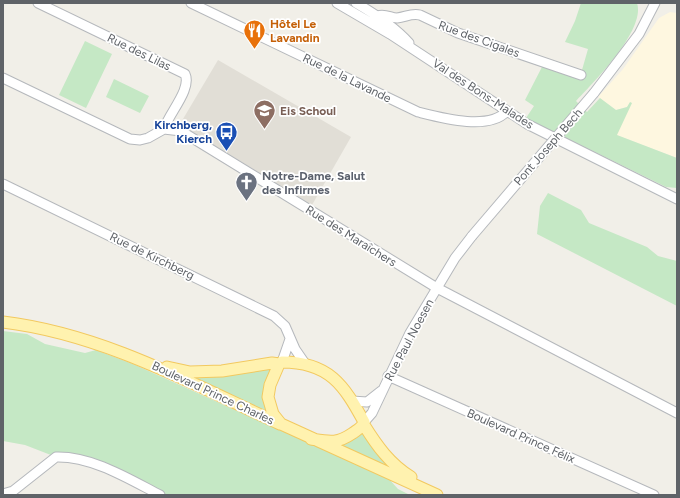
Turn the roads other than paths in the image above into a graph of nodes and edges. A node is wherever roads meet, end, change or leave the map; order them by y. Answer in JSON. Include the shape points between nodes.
{"nodes":[{"id":1,"x":38,"y":3,"type":"edge"},
{"id":2,"x":191,"y":3,"type":"edge"},
{"id":3,"x":337,"y":3,"type":"edge"},
{"id":4,"x":356,"y":3,"type":"edge"},
{"id":5,"x":655,"y":3,"type":"edge"},
{"id":6,"x":378,"y":16,"type":"junction"},
{"id":7,"x":415,"y":51,"type":"junction"},
{"id":8,"x":581,"y":75,"type":"dead end"},
{"id":9,"x":3,"y":78,"type":"edge"},
{"id":10,"x":507,"y":111,"type":"junction"},
{"id":11,"x":164,"y":128,"type":"junction"},
{"id":12,"x":3,"y":184,"type":"edge"},
{"id":13,"x":677,"y":199,"type":"edge"},
{"id":14,"x":437,"y":288,"type":"junction"},
{"id":15,"x":3,"y":322,"type":"edge"},
{"id":16,"x":290,"y":339,"type":"junction"},
{"id":17,"x":145,"y":362,"type":"junction"},
{"id":18,"x":280,"y":363,"type":"junction"},
{"id":19,"x":306,"y":365,"type":"junction"},
{"id":20,"x":388,"y":376,"type":"junction"},
{"id":21,"x":381,"y":392,"type":"junction"},
{"id":22,"x":352,"y":401,"type":"junction"},
{"id":23,"x":677,"y":413,"type":"edge"},
{"id":24,"x":281,"y":424,"type":"junction"},
{"id":25,"x":364,"y":424,"type":"junction"},
{"id":26,"x":311,"y":439,"type":"junction"},
{"id":27,"x":3,"y":494,"type":"edge"},
{"id":28,"x":160,"y":495,"type":"edge"},
{"id":29,"x":437,"y":495,"type":"edge"},
{"id":30,"x":441,"y":495,"type":"edge"},
{"id":31,"x":654,"y":495,"type":"edge"}],
"edges":[{"from":1,"to":11,"type":"street","name":"Rue des Lilas","via":[[185,74],[186,88]]},
{"from":2,"to":10,"type":"street","name":"Rue de la Lavande","via":[[418,112],[449,119],[481,121],[502,117]]},
{"from":3,"to":7,"type":"street","name":"Val des Bons-Malades"},
{"from":4,"to":6,"type":"street","name":"Rue des Cigales"},
{"from":5,"to":14,"type":"street","name":"Pont Joseph Bech","bridge":true,"via":[[639,34],[594,94],[472,236]]},
{"from":6,"to":7,"type":"street","name":"Rue des Cigales","via":[[399,32]]},
{"from":6,"to":8,"type":"street","name":"Rue des Cigales","via":[[397,18],[420,15],[458,33]]},
{"from":7,"to":10,"type":"street","name":"Val des Bons-Malades"},
{"from":9,"to":11,"type":"street","via":[[130,139],[148,138]]},
{"from":10,"to":13,"type":"street","name":"Val des Bons-Malades","via":[[527,124]]},
{"from":11,"to":14,"type":"street","name":"Rue des Maraîchers","via":[[180,131]]},
{"from":12,"to":16,"type":"street","name":"Rue de Kirchberg","via":[[274,316],[286,326]]},
{"from":14,"to":20,"type":"street","name":"Rue Paul Noesen"},
{"from":14,"to":23,"type":"street","name":"Rue des Maraîchers"},
{"from":15,"to":17,"type":"main road","name":"Boulevard Prince Charles","via":[[72,337]]},
{"from":16,"to":18,"type":"street"},
{"from":16,"to":19,"type":"street","name":"Rue de Kirchberg"},
{"from":17,"to":18,"type":"main road","name":"Boulevard Prince Charles","via":[[190,372],[222,371]]},
{"from":17,"to":24,"type":"main road","name":"Boulevard Prince Charles"},
{"from":18,"to":19,"type":"main road"},
{"from":18,"to":24,"type":"main road","via":[[270,385],[268,397],[273,414]]},
{"from":19,"to":22,"type":"main road","via":[[325,371],[339,383]]},
{"from":20,"to":21,"type":"street","name":"Rue Paul Noesen"},
{"from":20,"to":31,"type":"street","name":"Boulevard Prince Félix"},
{"from":21,"to":22,"type":"street","name":"Rue Paul Noesen","via":[[367,402]]},
{"from":21,"to":25,"type":"street","name":"Rue Paul Noesen"},
{"from":22,"to":25,"type":"main road"},
{"from":24,"to":26,"type":"main road"},
{"from":25,"to":26,"type":"main road","via":[[337,442]]},
{"from":25,"to":30,"type":"main road","via":[[380,451],[392,464]]},
{"from":26,"to":29,"type":"main road"},
{"from":27,"to":28,"type":"street","via":[[18,488],[56,457],[64,457],[110,468]]}]}
